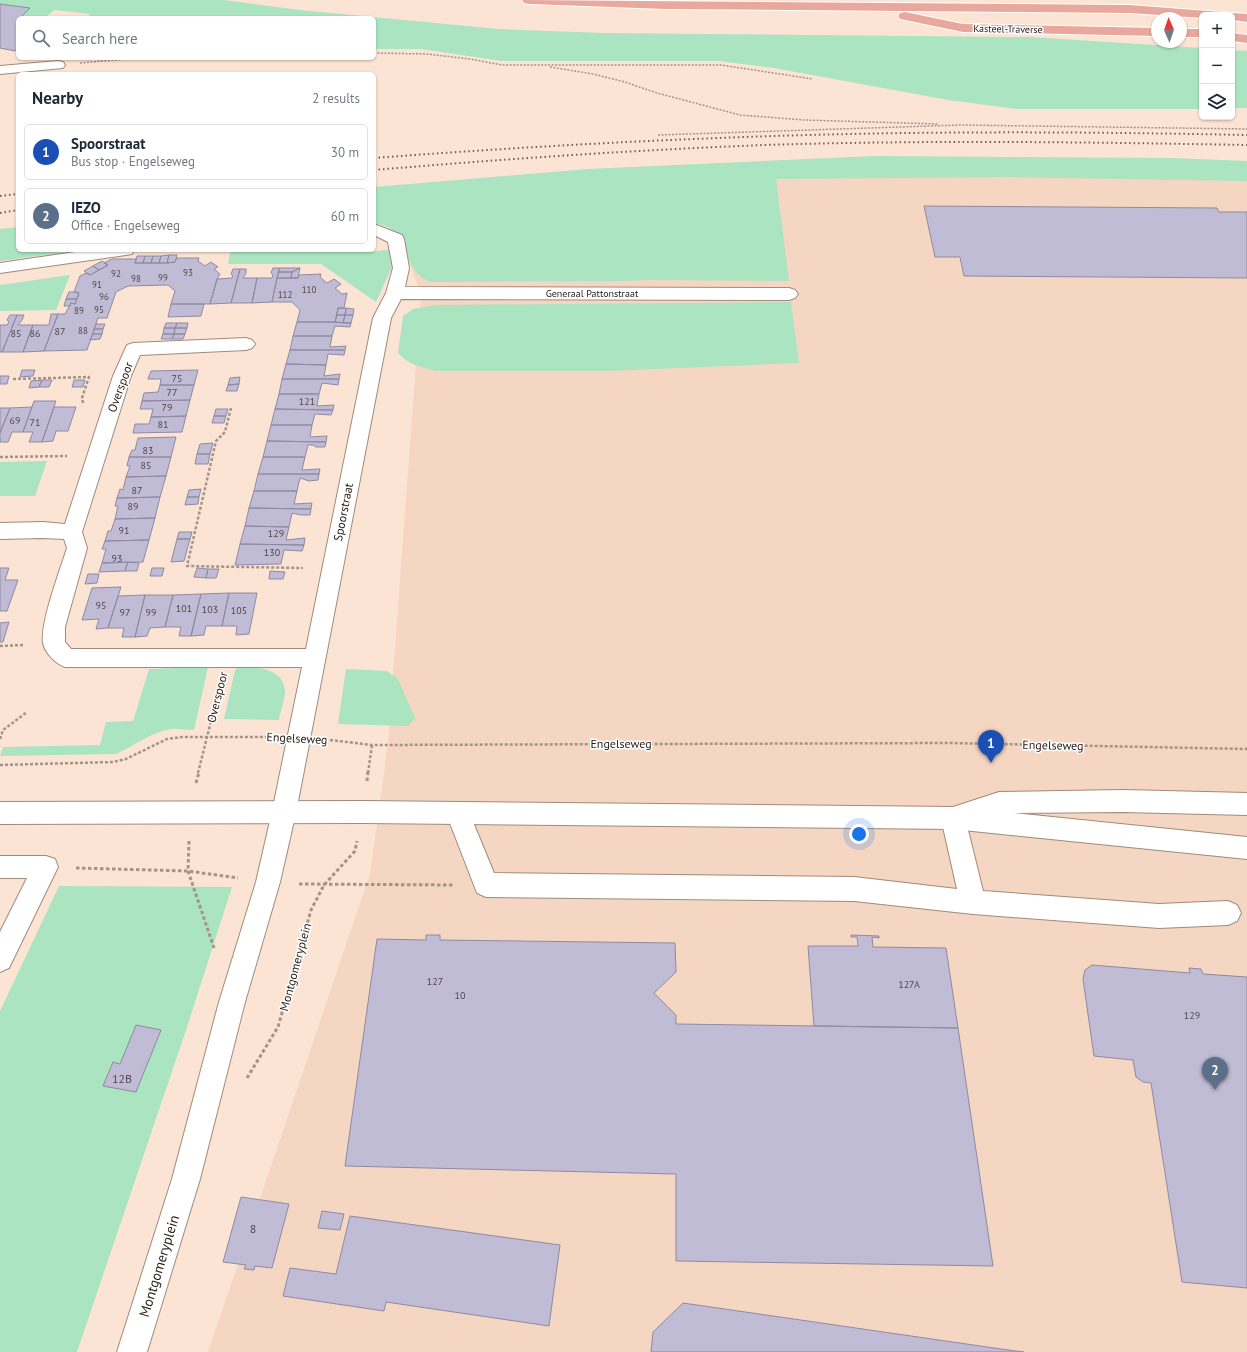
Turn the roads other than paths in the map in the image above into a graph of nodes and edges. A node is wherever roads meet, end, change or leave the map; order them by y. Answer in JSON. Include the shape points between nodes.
{"nodes":[{"id":1,"x":530,"y":0,"type":"edge"},
{"id":2,"x":861,"y":6,"type":"junction"},
{"id":3,"x":1199,"y":14,"type":"edge"},
{"id":4,"x":1235,"y":16,"type":"edge"},
{"id":5,"x":1247,"y":18,"type":"edge"},
{"id":6,"x":1151,"y":32,"type":"edge"},
{"id":7,"x":1187,"y":33,"type":"edge"},
{"id":8,"x":1199,"y":33,"type":"edge"},
{"id":9,"x":1235,"y":37,"type":"edge"},
{"id":10,"x":1247,"y":39,"type":"edge"},
{"id":11,"x":58,"y":65,"type":"road end"},
{"id":12,"x":0,"y":70,"type":"edge"},
{"id":13,"x":376,"y":229,"type":"edge"},
{"id":14,"x":112,"y":252,"type":"edge"},
{"id":15,"x":0,"y":268,"type":"edge"},
{"id":16,"x":395,"y":293,"type":"junction"},
{"id":17,"x":789,"y":294,"type":"dead end"},
{"id":18,"x":246,"y":344,"type":"dead end"},
{"id":19,"x":0,"y":531,"type":"edge"},
{"id":20,"x":72,"y":532,"type":"junction"},
{"id":21,"x":314,"y":658,"type":"junction"},
{"id":22,"x":1247,"y":804,"type":"edge"},
{"id":23,"x":284,"y":812,"type":"junction"},
{"id":24,"x":0,"y":813,"type":"edge"},
{"id":25,"x":458,"y":813,"type":"junction"},
{"id":26,"x":953,"y":818,"type":"junction"},
{"id":27,"x":1247,"y":848,"type":"edge"},
{"id":28,"x":0,"y":867,"type":"edge"},
{"id":29,"x":973,"y":902,"type":"junction"},
{"id":30,"x":1228,"y":913,"type":"dead end"},
{"id":31,"x":0,"y":959,"type":"edge"},
{"id":32,"x":132,"y":1352,"type":"edge"}],
"edges":[{"from":1,"to":2,"type":"main road","name":"Kasteel-Traverse"},
{"from":2,"to":3,"type":"main road","name":"Kasteel-Traverse","via":[[1130,9]]},
{"from":2,"to":6,"type":"main road","name":"Kasteel-Traverse","via":[[963,28]]},
{"from":4,"to":5,"type":"main road"},
{"from":7,"to":8,"type":"main road"},
{"from":9,"to":10,"type":"main road"},
{"from":11,"to":12,"type":"street"},
{"from":13,"to":16,"type":"street","name":"Spoorstraat","via":[[396,239],[401,268]]},
{"from":14,"to":15,"type":"street"},
{"from":16,"to":17,"type":"street","name":"Generaal Pattonstraat"},
{"from":16,"to":21,"type":"street","name":"Spoorstraat","via":[[382,318]]},
{"from":18,"to":20,"type":"street","name":"Overspoor","via":[[133,349]]},
{"from":19,"to":20,"type":"street"},
{"from":20,"to":21,"type":"street","name":"Overspoor","via":[[77,548],[54,627],[54,644],[65,658]]},
{"from":21,"to":23,"type":"street","name":"Spoorstraat"},
{"from":22,"to":26,"type":"street","via":[[1123,801],[999,803]]},
{"from":23,"to":24,"type":"street"},
{"from":23,"to":25,"type":"street"},
{"from":23,"to":32,"type":"street","name":"Montgomeryplein","via":[[268,882],[232,1002],[186,1179]]},
{"from":25,"to":26,"type":"street"},
{"from":25,"to":29,"type":"street","via":[[486,885],[854,889]]},
{"from":26,"to":27,"type":"street"},
{"from":26,"to":29,"type":"street"},
{"from":28,"to":31,"type":"street","via":[[46,867]]},
{"from":29,"to":30,"type":"street","via":[[1159,916]]}]}
